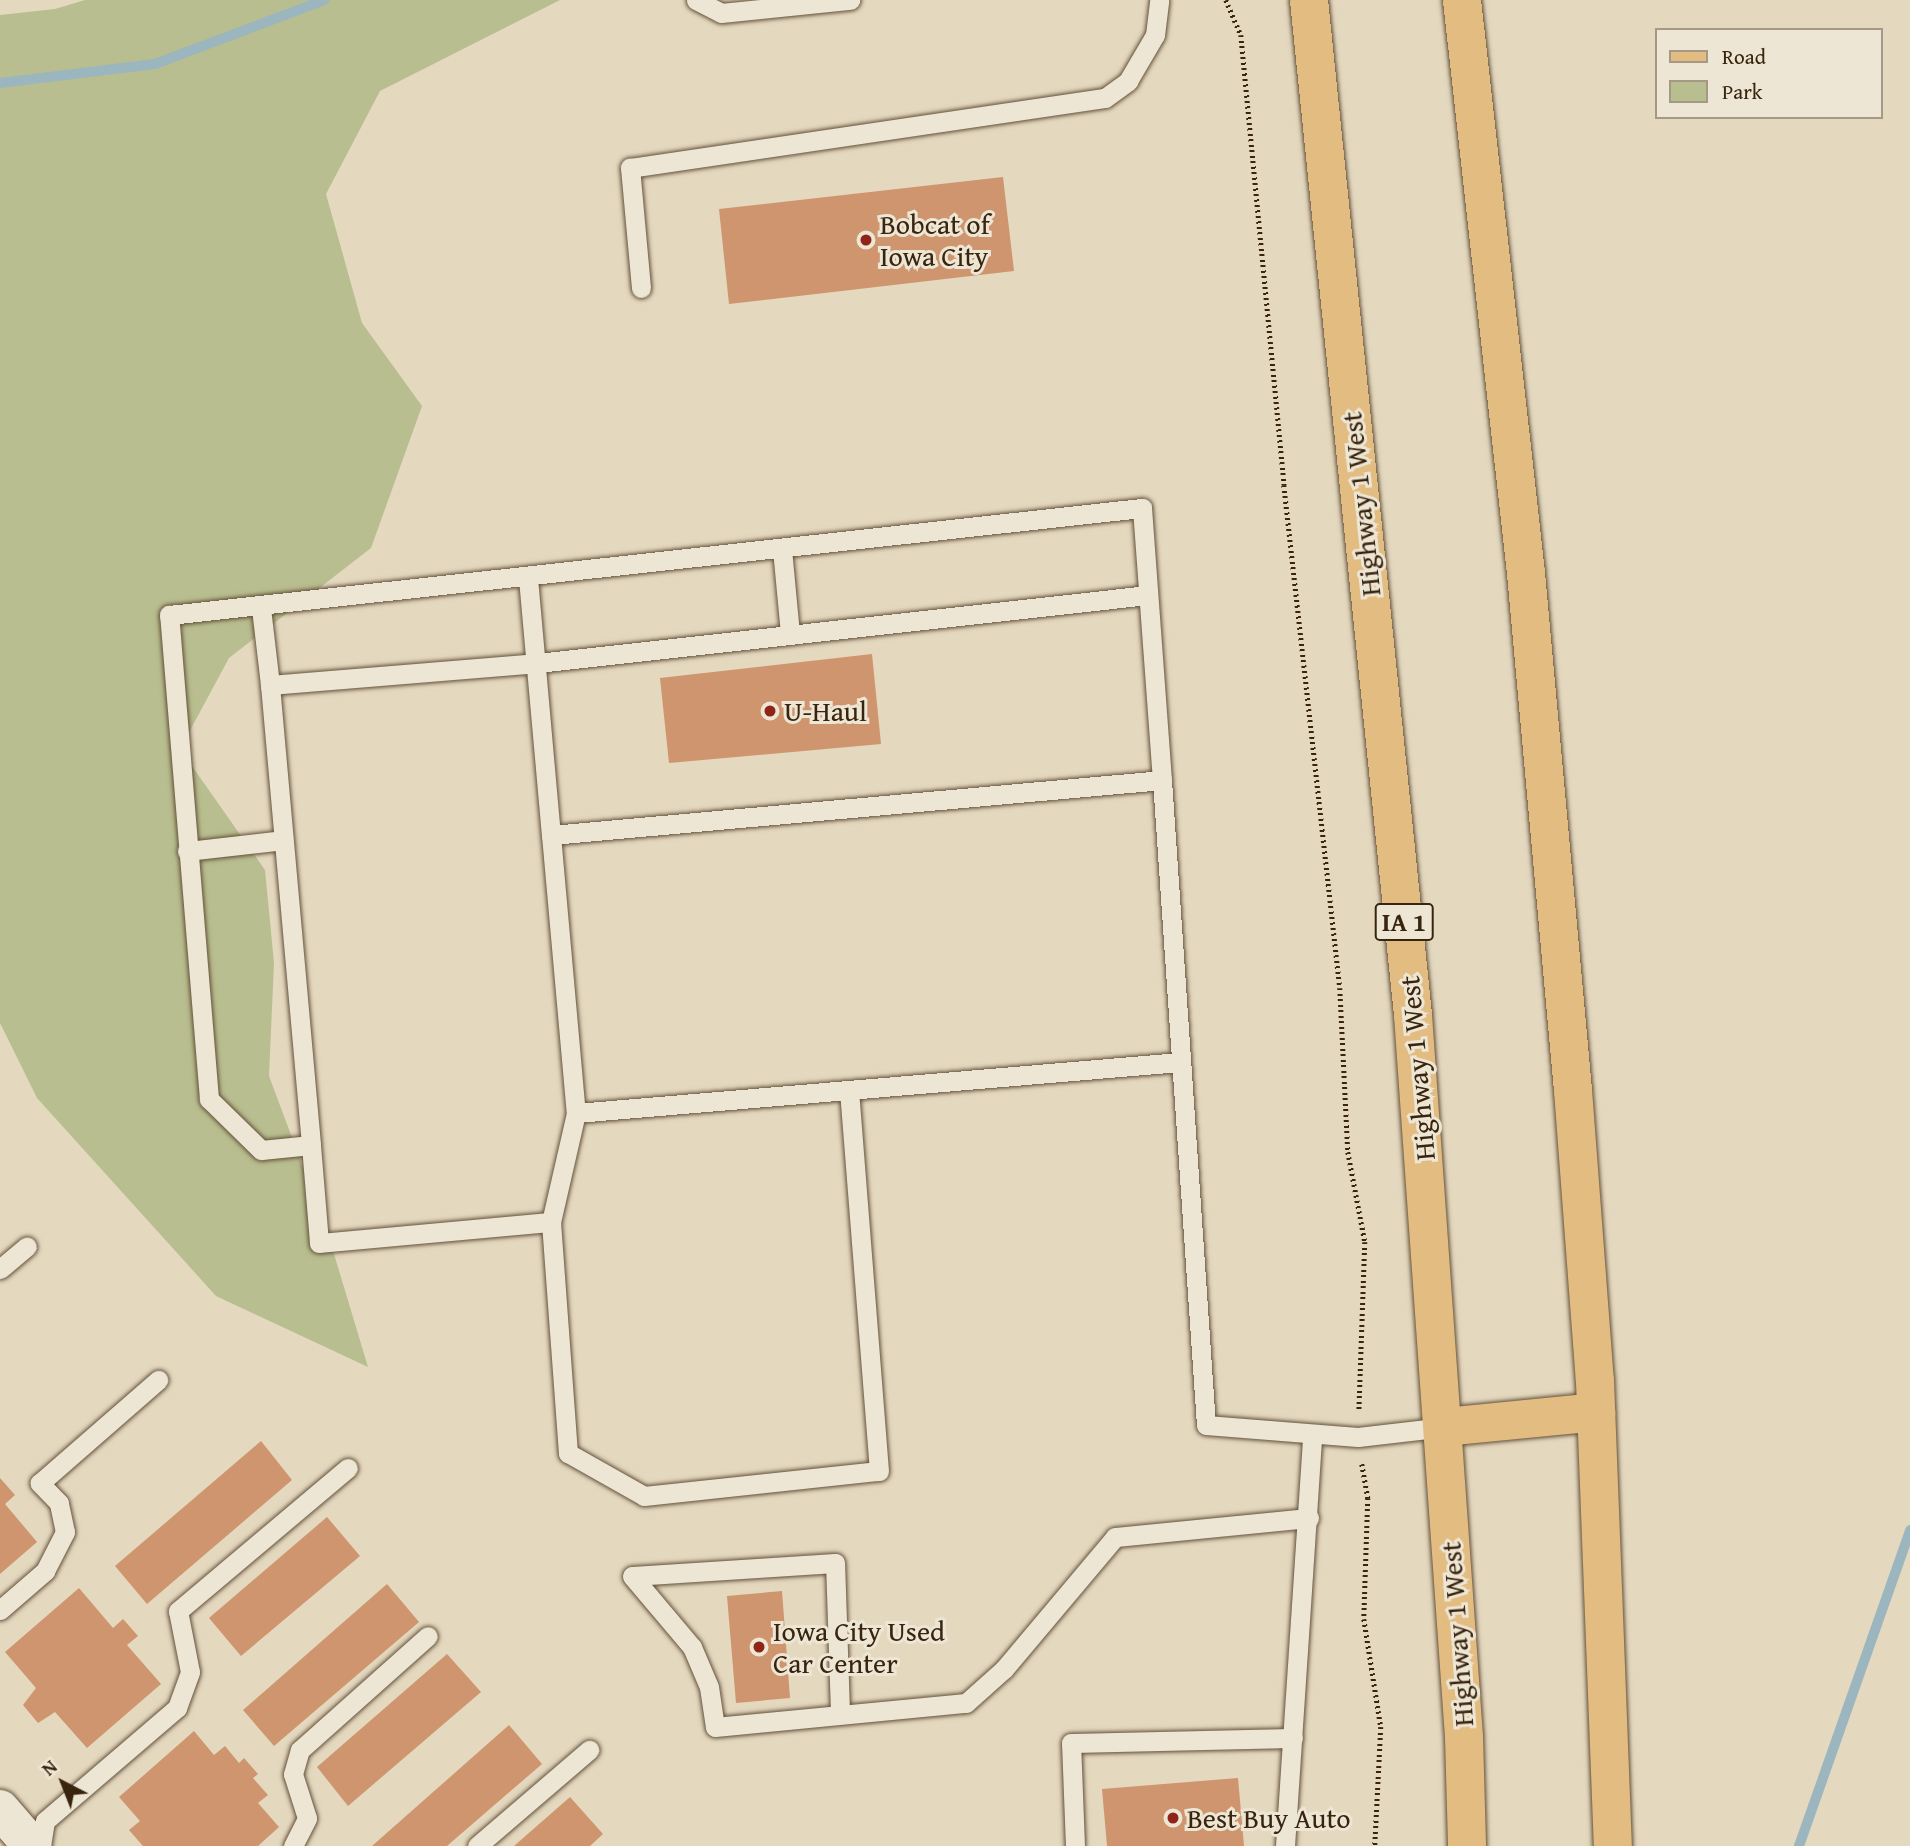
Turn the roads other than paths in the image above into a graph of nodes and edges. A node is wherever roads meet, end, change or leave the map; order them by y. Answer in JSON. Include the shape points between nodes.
{"nodes":[{"id":1,"x":696,"y":0,"type":"edge"},
{"id":2,"x":850,"y":0,"type":"edge"},
{"id":3,"x":1158,"y":0,"type":"edge"},
{"id":4,"x":1309,"y":0,"type":"edge"},
{"id":5,"x":1462,"y":0,"type":"edge"},
{"id":6,"x":787,"y":3,"type":"edge"},
{"id":7,"x":641,"y":288,"type":"dead end"},
{"id":8,"x":782,"y":549,"type":"junction"},
{"id":9,"x":528,"y":578,"type":"junction"},
{"id":10,"x":1149,"y":595,"type":"junction"},
{"id":11,"x":261,"y":608,"type":"junction"},
{"id":12,"x":790,"y":635,"type":"junction"},
{"id":13,"x":538,"y":663,"type":"junction"},
{"id":14,"x":270,"y":685,"type":"junction"},
{"id":15,"x":1162,"y":780,"type":"junction"},
{"id":16,"x":551,"y":835,"type":"junction"},
{"id":17,"x":283,"y":840,"type":"junction"},
{"id":18,"x":187,"y":851,"type":"junction"},
{"id":19,"x":1180,"y":1062,"type":"junction"},
{"id":20,"x":849,"y":1090,"type":"junction"},
{"id":21,"x":576,"y":1113,"type":"junction"},
{"id":22,"x":311,"y":1146,"type":"junction"},
{"id":23,"x":551,"y":1222,"type":"junction"},
{"id":24,"x":27,"y":1246,"type":"dead end"},
{"id":25,"x":0,"y":1269,"type":"edge"},
{"id":26,"x":158,"y":1380,"type":"dead end"},
{"id":27,"x":1596,"y":1412,"type":"junction"},
{"id":28,"x":1444,"y":1427,"type":"junction"},
{"id":29,"x":1312,"y":1436,"type":"junction"},
{"id":30,"x":348,"y":1468,"type":"dead end"},
{"id":31,"x":1309,"y":1518,"type":"junction"},
{"id":32,"x":0,"y":1610,"type":"edge"},
{"id":33,"x":428,"y":1636,"type":"dead end"},
{"id":34,"x":839,"y":1712,"type":"junction"},
{"id":35,"x":1293,"y":1738,"type":"junction"},
{"id":36,"x":589,"y":1750,"type":"dead end"},
{"id":37,"x":0,"y":1808,"type":"edge"},
{"id":38,"x":32,"y":1846,"type":"edge"},
{"id":39,"x":41,"y":1846,"type":"edge"},
{"id":40,"x":293,"y":1846,"type":"edge"},
{"id":41,"x":477,"y":1846,"type":"edge"},
{"id":42,"x":1075,"y":1846,"type":"edge"},
{"id":43,"x":1285,"y":1846,"type":"edge"},
{"id":44,"x":1467,"y":1846,"type":"edge"},
{"id":45,"x":1613,"y":1846,"type":"edge"}],
"edges":[{"from":1,"to":6,"type":"lane","via":[[721,13]]},
{"from":2,"to":6,"type":"lane"},
{"from":3,"to":7,"type":"lane","via":[[1155,35],[1128,80],[1105,98],[630,168]]},
{"from":4,"to":28,"type":"main road","name":"Highway 1 West","number":"IA 1","via":[[1413,1015]]},
{"from":5,"to":27,"type":"main road","via":[[1526,573],[1573,1090]]},
{"from":8,"to":9,"type":"lane"},
{"from":8,"to":10,"type":"lane","via":[[1142,508]]},
{"from":8,"to":12,"type":"lane"},
{"from":9,"to":11,"type":"lane"},
{"from":9,"to":13,"type":"lane"},
{"from":10,"to":12,"type":"lane"},
{"from":10,"to":15,"type":"lane"},
{"from":11,"to":14,"type":"lane"},
{"from":11,"to":18,"type":"lane","via":[[169,615]]},
{"from":12,"to":13,"type":"lane"},
{"from":13,"to":14,"type":"lane"},
{"from":13,"to":16,"type":"lane"},
{"from":14,"to":17,"type":"lane"},
{"from":15,"to":16,"type":"lane"},
{"from":15,"to":19,"type":"lane"},
{"from":16,"to":21,"type":"lane"},
{"from":17,"to":18,"type":"lane"},
{"from":17,"to":22,"type":"lane"},
{"from":18,"to":22,"type":"lane","via":[[209,1099],[261,1150]]},
{"from":19,"to":20,"type":"lane"},
{"from":19,"to":29,"type":"lane","via":[[1206,1425]]},
{"from":20,"to":21,"type":"lane"},
{"from":20,"to":23,"type":"lane","via":[[879,1471],[643,1496],[568,1454]]},
{"from":21,"to":23,"type":"lane"},
{"from":22,"to":23,"type":"lane","via":[[319,1243]]},
{"from":24,"to":25,"type":"lane"},
{"from":26,"to":32,"type":"lane","via":[[40,1482],[59,1503],[65,1531],[46,1571]]},
{"from":27,"to":28,"type":"main road"},
{"from":27,"to":45,"type":"main road"},
{"from":28,"to":29,"type":"lane","via":[[1358,1437]]},
{"from":28,"to":44,"type":"main road","name":"Highway 1 West","number":"IA 1"},
{"from":29,"to":31,"type":"lane"},
{"from":30,"to":39,"type":"lane","via":[[178,1611],[190,1672],[181,1700],[45,1821]]},
{"from":31,"to":34,"type":"lane","via":[[1115,1537],[1004,1669],[966,1703]]},
{"from":31,"to":35,"type":"lane"},
{"from":33,"to":40,"type":"lane","via":[[300,1751],[293,1774],[307,1818]]},
{"from":34,"to":34,"type":"lane","via":[[715,1727],[709,1687],[692,1647],[632,1576],[835,1563]]},
{"from":35,"to":42,"type":"lane","via":[[1071,1743]]},
{"from":35,"to":43,"type":"lane"},
{"from":36,"to":41,"type":"lane"},
{"from":37,"to":38,"type":"street"}]}
